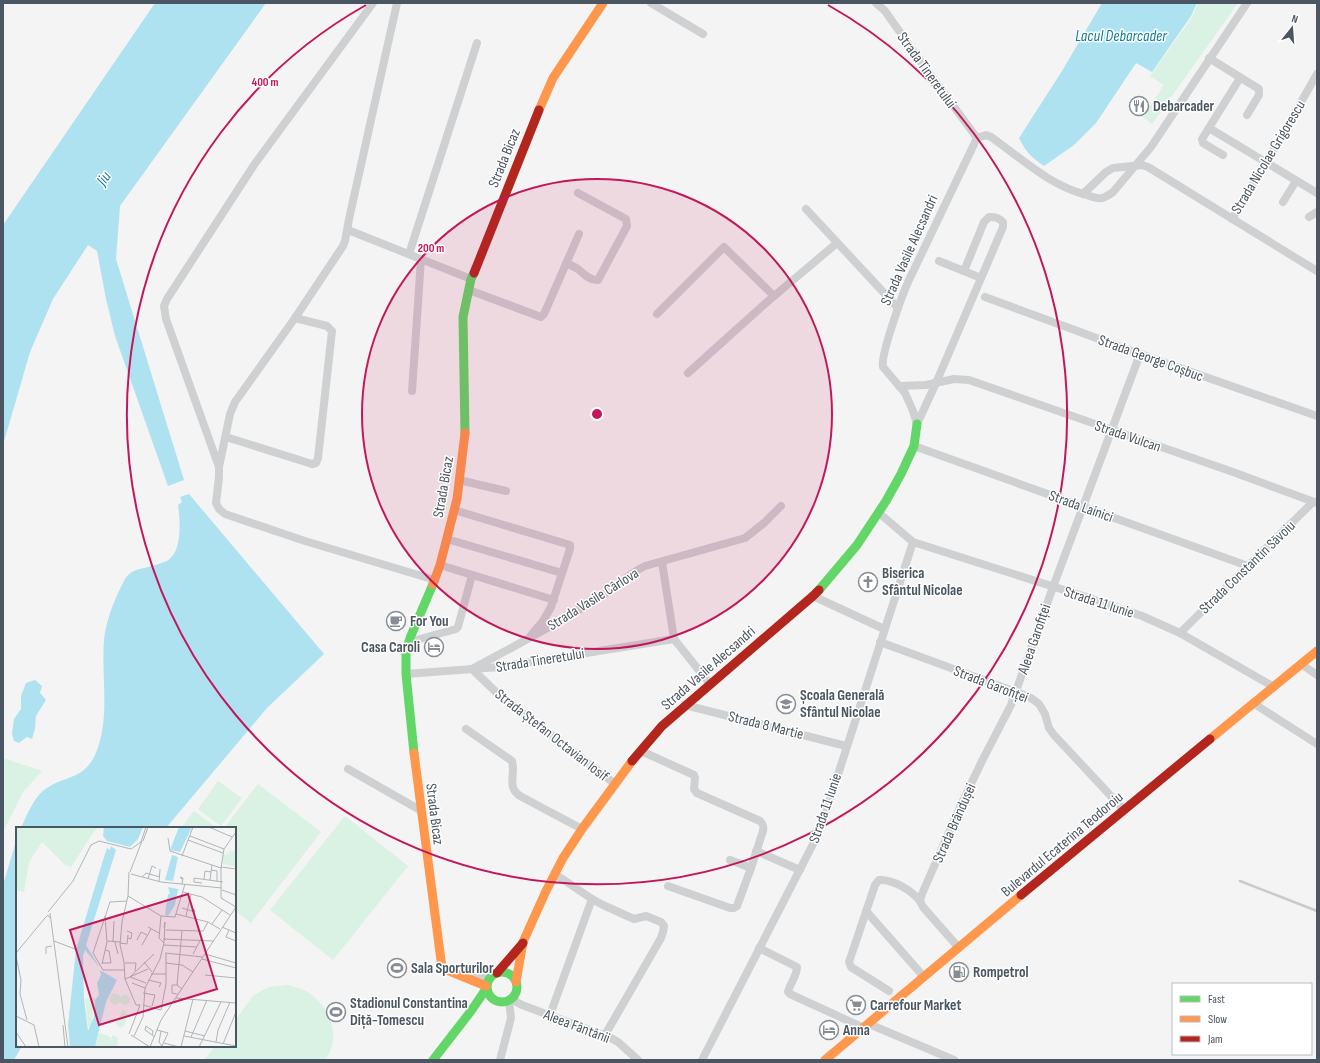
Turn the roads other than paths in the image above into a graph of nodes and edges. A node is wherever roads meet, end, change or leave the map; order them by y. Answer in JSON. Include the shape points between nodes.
{"nodes":[{"id":1,"x":373,"y":3,"type":"edge"},
{"id":2,"x":397,"y":3,"type":"edge"},
{"id":3,"x":603,"y":3,"type":"edge"},
{"id":4,"x":651,"y":3,"type":"edge"},
{"id":5,"x":876,"y":3,"type":"edge"},
{"id":6,"x":1246,"y":3,"type":"edge"},
{"id":7,"x":703,"y":34,"type":"dead end"},
{"id":8,"x":476,"y":43,"type":"dead end"},
{"id":9,"x":1209,"y":58,"type":"junction"},
{"id":10,"x":1317,"y":74,"type":"edge"},
{"id":11,"x":1240,"y":78,"type":"junction"},
{"id":12,"x":1247,"y":115,"type":"dead end"},
{"id":13,"x":1209,"y":128,"type":"junction"},
{"id":14,"x":977,"y":138,"type":"junction"},
{"id":15,"x":1222,"y":155,"type":"dead end"},
{"id":16,"x":1267,"y":162,"type":"junction"},
{"id":17,"x":1134,"y":166,"type":"junction"},
{"id":18,"x":1296,"y":181,"type":"junction"},
{"id":19,"x":578,"y":193,"type":"dead end"},
{"id":20,"x":1317,"y":193,"type":"edge"},
{"id":21,"x":1083,"y":194,"type":"junction"},
{"id":22,"x":1283,"y":202,"type":"dead end"},
{"id":23,"x":806,"y":209,"type":"dead end"},
{"id":24,"x":1317,"y":212,"type":"edge"},
{"id":25,"x":1309,"y":217,"type":"dead end"},
{"id":26,"x":1232,"y":219,"type":"junction"},
{"id":27,"x":348,"y":230,"type":"junction"},
{"id":28,"x":579,"y":234,"type":"dead end"},
{"id":29,"x":837,"y":243,"type":"junction"},
{"id":30,"x":409,"y":254,"type":"junction"},
{"id":31,"x":421,"y":259,"type":"junction"},
{"id":32,"x":939,"y":261,"type":"dead end"},
{"id":33,"x":566,"y":263,"type":"junction"},
{"id":34,"x":964,"y":271,"type":"junction"},
{"id":35,"x":1317,"y":271,"type":"edge"},
{"id":36,"x":981,"y":278,"type":"junction"},
{"id":37,"x":471,"y":279,"type":"junction"},
{"id":38,"x":469,"y":290,"type":"junction"},
{"id":39,"x":774,"y":296,"type":"junction"},
{"id":40,"x":985,"y":297,"type":"dead end"},
{"id":41,"x":898,"y":308,"type":"junction"},
{"id":42,"x":657,"y":314,"type":"dead end"},
{"id":43,"x":295,"y":318,"type":"junction"},
{"id":44,"x":1140,"y":354,"type":"junction"},
{"id":45,"x":688,"y":373,"type":"dead end"},
{"id":46,"x":936,"y":383,"type":"junction"},
{"id":47,"x":899,"y":386,"type":"junction"},
{"id":48,"x":412,"y":391,"type":"dead end"},
{"id":49,"x":1317,"y":416,"type":"edge"},
{"id":50,"x":917,"y":424,"type":"junction"},
{"id":51,"x":1111,"y":430,"type":"junction"},
{"id":52,"x":226,"y":437,"type":"junction"},
{"id":53,"x":914,"y":446,"type":"junction"},
{"id":54,"x":219,"y":467,"type":"junction"},
{"id":55,"x":459,"y":480,"type":"junction"},
{"id":56,"x":506,"y":491,"type":"dead end"},
{"id":57,"x":1315,"y":503,"type":"edge"},
{"id":58,"x":781,"y":506,"type":"dead end"},
{"id":59,"x":1082,"y":507,"type":"junction"},
{"id":60,"x":454,"y":510,"type":"junction"},
{"id":61,"x":879,"y":513,"type":"junction"},
{"id":62,"x":447,"y":540,"type":"junction"},
{"id":63,"x":913,"y":542,"type":"junction"},
{"id":64,"x":662,"y":562,"type":"junction"},
{"id":65,"x":440,"y":566,"type":"junction"},
{"id":66,"x":1248,"y":566,"type":"junction"},
{"id":67,"x":562,"y":573,"type":"junction"},
{"id":68,"x":472,"y":575,"type":"junction"},
{"id":69,"x":435,"y":580,"type":"junction"},
{"id":70,"x":1052,"y":587,"type":"junction"},
{"id":71,"x":813,"y":596,"type":"junction"},
{"id":72,"x":554,"y":600,"type":"junction"},
{"id":73,"x":884,"y":630,"type":"junction"},
{"id":74,"x":1180,"y":633,"type":"junction"},
{"id":75,"x":674,"y":639,"type":"junction"},
{"id":76,"x":525,"y":641,"type":"junction"},
{"id":77,"x":409,"y":642,"type":"junction"},
{"id":78,"x":880,"y":642,"type":"junction"},
{"id":79,"x":1317,"y":651,"type":"edge"},
{"id":80,"x":1301,"y":664,"type":"junction"},
{"id":81,"x":472,"y":669,"type":"junction"},
{"id":82,"x":406,"y":674,"type":"junction"},
{"id":83,"x":1317,"y":675,"type":"edge"},
{"id":84,"x":710,"y":684,"type":"junction"},
{"id":85,"x":1274,"y":687,"type":"junction"},
{"id":86,"x":1016,"y":692,"type":"junction"},
{"id":87,"x":1254,"y":704,"type":"junction"},
{"id":88,"x":685,"y":705,"type":"junction"},
{"id":89,"x":466,"y":729,"type":"dead end"},
{"id":90,"x":1317,"y":744,"type":"edge"},
{"id":91,"x":846,"y":746,"type":"junction"},
{"id":92,"x":641,"y":751,"type":"junction"},
{"id":93,"x":348,"y":769,"type":"dead end"},
{"id":94,"x":615,"y":784,"type":"junction"},
{"id":95,"x":420,"y":810,"type":"junction"},
{"id":96,"x":1124,"y":810,"type":"junction"},
{"id":97,"x":582,"y":830,"type":"junction"},
{"id":98,"x":756,"y":851,"type":"junction"},
{"id":99,"x":730,"y":860,"type":"dead end"},
{"id":100,"x":750,"y":868,"type":"junction"},
{"id":101,"x":800,"y":870,"type":"junction"},
{"id":102,"x":555,"y":874,"type":"junction"},
{"id":103,"x":668,"y":886,"type":"dead end"},
{"id":104,"x":592,"y":899,"type":"junction"},
{"id":105,"x":920,"y":901,"type":"junction"},
{"id":106,"x":866,"y":911,"type":"junction"},
{"id":107,"x":523,"y":942,"type":"junction"},
{"id":108,"x":759,"y":948,"type":"junction"},
{"id":109,"x":959,"y":948,"type":"junction"},
{"id":110,"x":924,"y":977,"type":"junction"},
{"id":111,"x":490,"y":981,"type":"junction"},
{"id":112,"x":516,"y":982,"type":"junction"},
{"id":113,"x":888,"y":991,"type":"dead end"},
{"id":114,"x":492,"y":999,"type":"junction"},
{"id":115,"x":510,"y":1000,"type":"junction"},
{"id":116,"x":471,"y":1012,"type":"junction"},
{"id":117,"x":550,"y":1015,"type":"junction"},
{"id":118,"x":867,"y":1026,"type":"junction"},
{"id":119,"x":605,"y":1035,"type":"junction"},
{"id":120,"x":433,"y":1060,"type":"edge"},
{"id":121,"x":500,"y":1060,"type":"edge"},
{"id":122,"x":638,"y":1060,"type":"edge"},
{"id":123,"x":702,"y":1060,"type":"edge"},
{"id":124,"x":825,"y":1060,"type":"edge"},
{"id":125,"x":954,"y":1060,"type":"edge"}],
"edges":[{"from":1,"to":54,"type":"street","via":[[254,165],[164,306],[166,319]]},
{"from":2,"to":27,"type":"street"},
{"from":3,"to":37,"type":"street","name":"Strada Bicaz","via":[[546,92]]},
{"from":4,"to":7,"type":"street"},
{"from":5,"to":14,"type":"street","name":"Strada Tineretului","via":[[885,11]]},
{"from":6,"to":9,"type":"street"},
{"from":8,"to":30,"type":"street"},
{"from":9,"to":11,"type":"street"},
{"from":9,"to":17,"type":"street","via":[[1151,147]]},
{"from":10,"to":16,"type":"street","name":"Strada Nicolae Grigorescu"},
{"from":11,"to":12,"type":"street","via":[[1260,92]]},
{"from":11,"to":13,"type":"street"},
{"from":13,"to":15,"type":"street","via":[[1202,141]]},
{"from":13,"to":16,"type":"street"},
{"from":14,"to":21,"type":"street","via":[[986,135],[991,137],[1056,183]]},
{"from":14,"to":41,"type":"street","name":"Strada Vasile Alecsandri"},
{"from":16,"to":18,"type":"street"},
{"from":16,"to":26,"type":"street","name":"Strada Nicolae Grigorescu"},
{"from":17,"to":21,"type":"street","via":[[1113,168]]},
{"from":17,"to":21,"type":"street","via":[[1107,196],[1096,198]]},
{"from":17,"to":26,"type":"street","via":[[1148,167]]},
{"from":18,"to":20,"type":"street"},
{"from":18,"to":22,"type":"street"},
{"from":19,"to":33,"type":"street","via":[[626,219],[627,226],[598,280],[590,279]]},
{"from":23,"to":29,"type":"street"},
{"from":24,"to":25,"type":"street"},
{"from":26,"to":35,"type":"street"},
{"from":27,"to":30,"type":"street"},
{"from":27,"to":43,"type":"street","via":[[343,246]]},
{"from":28,"to":33,"type":"street"},
{"from":29,"to":39,"type":"street"},
{"from":29,"to":41,"type":"street"},
{"from":30,"to":31,"type":"street"},
{"from":31,"to":37,"type":"street"},
{"from":31,"to":48,"type":"street"},
{"from":32,"to":34,"type":"street"},
{"from":33,"to":38,"type":"street","via":[[541,317]]},
{"from":34,"to":36,"type":"street"},
{"from":34,"to":36,"type":"street","name":"Strada Vasile Alecsandri","via":[[984,222],[989,217],[995,217],[1003,222],[1003,227]]},
{"from":36,"to":46,"type":"street","name":"Strada Vasile Alecsandri"},
{"from":37,"to":38,"type":"street","name":"Strada Bicaz"},
{"from":38,"to":55,"type":"street","name":"Strada Bicaz","via":[[464,317],[465,436]]},
{"from":39,"to":42,"type":"street","via":[[724,247]]},
{"from":39,"to":45,"type":"street"},
{"from":40,"to":44,"type":"street","name":"Strada George Coșbuc"},
{"from":41,"to":47,"type":"street","name":"Strada Vasile Alecsandri","via":[[882,364]]},
{"from":43,"to":52,"type":"street","via":[[235,402]]},
{"from":43,"to":52,"type":"street","via":[[327,326],[332,331],[316,464]]},
{"from":44,"to":49,"type":"street","name":"Strada George Coșbuc"},
{"from":44,"to":51,"type":"street","name":"Aleea Garofiței"},
{"from":46,"to":47,"type":"street"},
{"from":46,"to":50,"type":"street","name":"Strada Vasile Alecsandri"},
{"from":46,"to":51,"type":"street","name":"Strada Vulcan","via":[[954,379],[969,380]]},
{"from":47,"to":50,"type":"street","name":"Strada Vasile Alecsandri","via":[[908,398]]},
{"from":50,"to":53,"type":"street","name":"Strada Vasile Alecsandri"},
{"from":51,"to":57,"type":"street","name":"Strada Vulcan"},
{"from":51,"to":59,"type":"street","name":"Aleea Garofiței"},
{"from":52,"to":54,"type":"street"},
{"from":53,"to":59,"type":"street","name":"Strada Lainici"},
{"from":53,"to":61,"type":"street","name":"Strada Vasile Alecsandri"},
{"from":54,"to":69,"type":"street","via":[[216,503],[225,514]]},
{"from":55,"to":56,"type":"street"},
{"from":55,"to":60,"type":"street","name":"Strada Bicaz"},
{"from":57,"to":66,"type":"street","name":"Strada Constantin Săvoiu"},
{"from":58,"to":64,"type":"street","name":"Strada Vasile Cârlova","via":[[745,538]]},
{"from":59,"to":66,"type":"street","name":"Strada Lainici"},
{"from":59,"to":70,"type":"street","name":"Aleea Garofiței"},
{"from":60,"to":62,"type":"street","name":"Strada Bicaz"},
{"from":60,"to":67,"type":"street","via":[[570,545]]},
{"from":61,"to":63,"type":"street","name":"Strada 11 Iunie"},
{"from":61,"to":71,"type":"street","name":"Strada Vasile Alecsandri"},
{"from":62,"to":65,"type":"street","name":"Strada Bicaz"},
{"from":62,"to":67,"type":"street"},
{"from":63,"to":70,"type":"street","name":"Strada 11 Iunie"},
{"from":63,"to":73,"type":"street","name":"Strada 11 Iunie"},
{"from":64,"to":75,"type":"street"},
{"from":64,"to":76,"type":"street","name":"Strada Vasile Cârlova","via":[[636,570],[596,600]]},
{"from":65,"to":68,"type":"street"},
{"from":65,"to":69,"type":"street","name":"Strada Bicaz"},
{"from":66,"to":74,"type":"street","name":"Strada Constantin Săvoiu"},
{"from":67,"to":72,"type":"street"},
{"from":68,"to":72,"type":"street"},
{"from":68,"to":77,"type":"street","via":[[458,627]]},
{"from":69,"to":77,"type":"street","name":"Strada Bicaz"},
{"from":70,"to":74,"type":"street","name":"Strada 11 Iunie","via":[[1142,616]]},
{"from":70,"to":86,"type":"street","name":"Aleea Garofiței"},
{"from":71,"to":73,"type":"street"},
{"from":71,"to":84,"type":"street","name":"Strada Vasile Alecsandri"},
{"from":72,"to":76,"type":"street","via":[[549,613]]},
{"from":73,"to":78,"type":"street","name":"Strada 11 Iunie"},
{"from":74,"to":85,"type":"street","name":"Strada 11 Iunie"},
{"from":75,"to":81,"type":"street","name":"Strada Tineretului"},
{"from":75,"to":84,"type":"street"},
{"from":76,"to":81,"type":"street","name":"Strada Vasile Cârlova"},
{"from":77,"to":82,"type":"street","name":"Strada Bicaz","via":[[406,651]]},
{"from":78,"to":86,"type":"street","name":"Strada Garofiței"},
{"from":78,"to":91,"type":"street","name":"Strada 11 Iunie"},
{"from":79,"to":80,"type":"street","name":"Bulevardul Ecaterina Teodoroiu"},
{"from":80,"to":83,"type":"street"},
{"from":80,"to":85,"type":"street","name":"Bulevardul Ecaterina Teodoroiu"},
{"from":81,"to":82,"type":"street","name":"Strada Tineretului"},
{"from":81,"to":94,"type":"street","name":"Strada Ștefan Octavian Iosif","via":[[497,693]]},
{"from":82,"to":95,"type":"street","name":"Strada Bicaz"},
{"from":84,"to":88,"type":"street","name":"Strada Vasile Alecsandri"},
{"from":85,"to":87,"type":"street","name":"Bulevardul Ecaterina Teodoroiu"},
{"from":86,"to":96,"type":"street","name":"Strada Garofiței","via":[[1039,704],[1054,735]]},
{"from":86,"to":105,"type":"street","name":"Strada Brândușei","via":[[960,807]]},
{"from":87,"to":90,"type":"street"},
{"from":87,"to":96,"type":"street","name":"Bulevardul Ecaterina Teodoroiu"},
{"from":88,"to":91,"type":"street","name":"Strada 8 Martie"},
{"from":88,"to":92,"type":"street","name":"Strada Vasile Alecsandri","via":[[662,726]]},
{"from":89,"to":97,"type":"street","via":[[512,761],[514,792]]},
{"from":91,"to":101,"type":"street","name":"Strada 11 Iunie","via":[[823,821]]},
{"from":92,"to":94,"type":"street","name":"Strada Vasile Alecsandri"},
{"from":92,"to":98,"type":"street","via":[[694,775],[694,789],[697,792],[760,821],[764,827]]},
{"from":93,"to":95,"type":"street"},
{"from":94,"to":97,"type":"street","name":"Strada Vasile Alecsandri"},
{"from":95,"to":111,"type":"street","name":"Strada Bicaz","via":[[442,968],[470,978]]},
{"from":96,"to":109,"type":"street","name":"Bulevardul Ecaterina Teodoroiu"},
{"from":97,"to":102,"type":"street","name":"Strada Vasile Alecsandri"},
{"from":98,"to":100,"type":"street"},
{"from":98,"to":101,"type":"street"},
{"from":99,"to":100,"type":"street"},
{"from":100,"to":103,"type":"street","via":[[737,906],[734,908]]},
{"from":101,"to":108,"type":"street","name":"Strada 11 Iunie"},
{"from":102,"to":104,"type":"street"},
{"from":102,"to":107,"type":"street","name":"Strada Vasile Alecsandri"},
{"from":104,"to":117,"type":"street"},
{"from":104,"to":119,"type":"street","via":[[634,919],[646,916],[661,922],[664,926],[661,938]]},
{"from":105,"to":106,"type":"street","via":[[907,889],[879,880]]},
{"from":105,"to":109,"type":"street"},
{"from":106,"to":110,"type":"street"},
{"from":106,"to":113,"type":"street","via":[[849,962],[851,967]]},
{"from":107,"to":111,"type":"street","name":"Strada Vasile Alecsandri"},
{"from":107,"to":112,"type":"street","name":"Strada Vasile Alecsandri"},
{"from":108,"to":118,"type":"street","via":[[798,967],[789,988],[790,994]]},
{"from":108,"to":123,"type":"street","name":"Strada 11 Iunie"},
{"from":109,"to":110,"type":"street","name":"Bulevardul Ecaterina Teodoroiu"},
{"from":110,"to":118,"type":"street","name":"Bulevardul Ecaterina Teodoroiu"},
{"from":111,"to":112,"type":"street","via":[[504,972],[511,975]]},
{"from":111,"to":114,"type":"street","via":[[489,996]]},
{"from":111,"to":116,"type":"street","name":"Strada Vasile Alecsandri"},
{"from":112,"to":115,"type":"street","via":[[516,991]]},
{"from":114,"to":115,"type":"street","via":[[500,1003]]},
{"from":114,"to":116,"type":"street"},
{"from":115,"to":117,"type":"street","name":"Aleea Fântânii"},
{"from":115,"to":121,"type":"street","via":[[510,1025]]},
{"from":116,"to":120,"type":"street"},
{"from":117,"to":119,"type":"street","name":"Aleea Fântânii"},
{"from":118,"to":124,"type":"street","name":"Bulevardul Ecaterina Teodoroiu"},
{"from":118,"to":125,"type":"street"},
{"from":119,"to":122,"type":"street","name":"Aleea Fântânii","via":[[618,1042]]}]}
